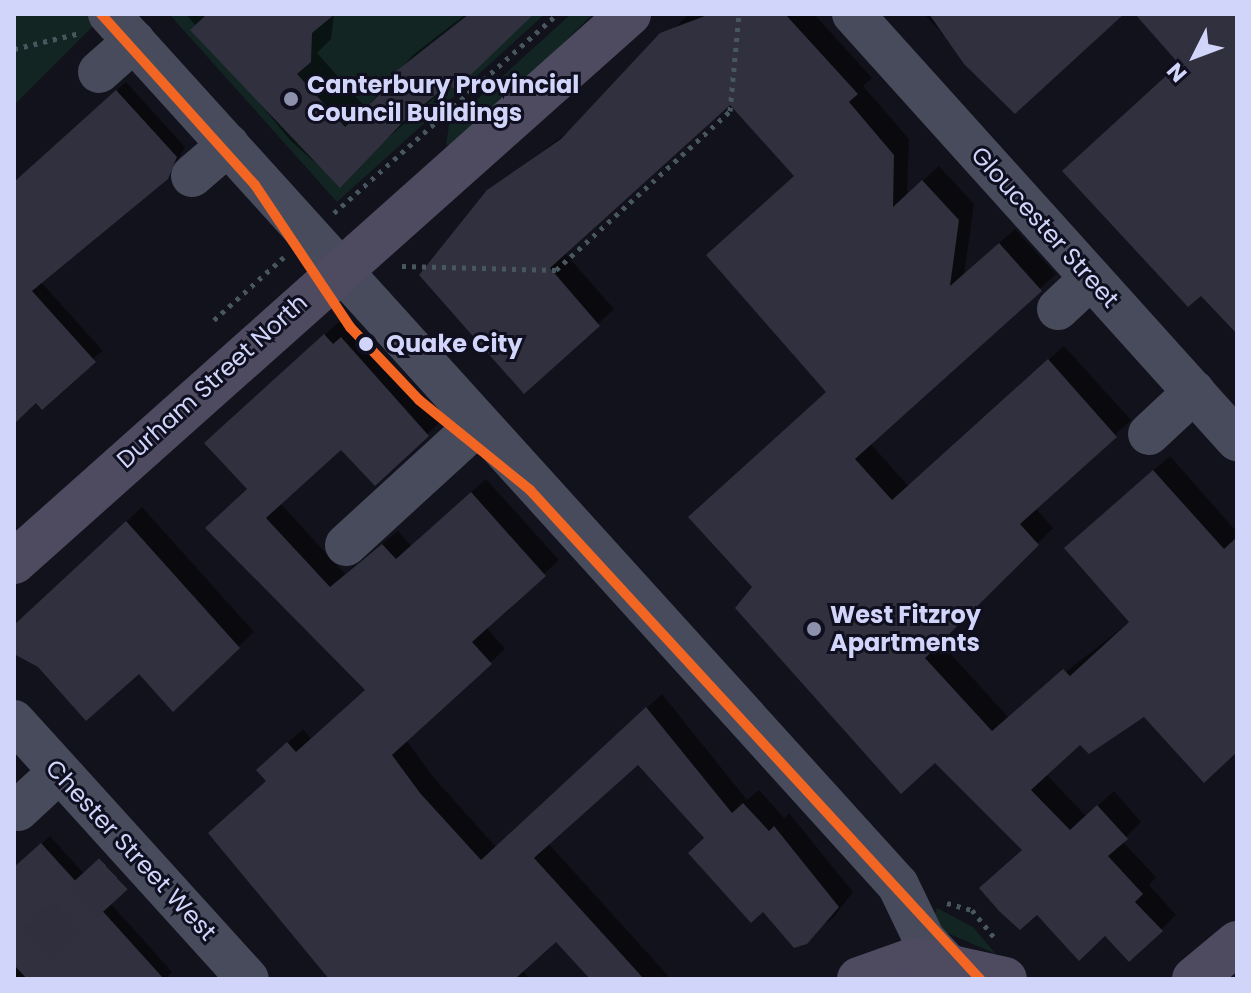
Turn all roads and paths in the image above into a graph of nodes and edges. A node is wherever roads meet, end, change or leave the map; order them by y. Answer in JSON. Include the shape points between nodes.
{"nodes":[{"id":1,"x":557,"y":14,"type":"edge"},
{"id":2,"x":629,"y":14,"type":"edge"},
{"id":3,"x":739,"y":14,"type":"edge"},
{"id":4,"x":853,"y":14,"type":"edge"},
{"id":5,"x":109,"y":29,"type":"edge"},
{"id":6,"x":14,"y":49,"type":"edge"},
{"id":7,"x":99,"y":72,"type":"dead end"},
{"id":8,"x":228,"y":145,"type":"junction"},
{"id":9,"x":192,"y":176,"type":"dead end"},
{"id":10,"x":330,"y":201,"type":"dead end"},
{"id":11,"x":338,"y":210,"type":"junction"},
{"id":12,"x":349,"y":216,"type":"dead end"},
{"id":13,"x":287,"y":254,"type":"dead end"},
{"id":14,"x":393,"y":266,"type":"dead end"},
{"id":15,"x":338,"y":267,"type":"junction"},
{"id":16,"x":269,"y":269,"type":"junction"},
{"id":17,"x":1091,"y":278,"type":"junction"},
{"id":18,"x":280,"y":281,"type":"dead end"},
{"id":19,"x":1058,"y":309,"type":"dead end"},
{"id":20,"x":214,"y":320,"type":"dead end"},
{"id":21,"x":1194,"y":392,"type":"junction"},
{"id":22,"x":479,"y":423,"type":"junction"},
{"id":23,"x":1149,"y":434,"type":"dead end"},
{"id":24,"x":1237,"y":440,"type":"edge"},
{"id":25,"x":346,"y":545,"type":"dead end"},
{"id":26,"x":14,"y":562,"type":"edge"},
{"id":27,"x":14,"y":721,"type":"edge"},
{"id":28,"x":59,"y":772,"type":"junction"},
{"id":29,"x":18,"y":810,"type":"dead end"},
{"id":30,"x":1237,"y":943,"type":"edge"},
{"id":31,"x":952,"y":970,"type":"edge"},
{"id":32,"x":241,"y":977,"type":"edge"},
{"id":33,"x":1196,"y":978,"type":"edge"},
{"id":34,"x":859,"y":979,"type":"edge"},
{"id":35,"x":1005,"y":979,"type":"edge"}],
"edges":[{"from":1,"to":11,"type":"path"},
{"from":2,"to":15,"type":"main road","name":"Durham Street North","via":[[473,157]]},
{"from":3,"to":14,"type":"path","via":[[730,111],[556,270]]},
{"from":4,"to":17,"type":"street","name":"Gloucester Street"},
{"from":5,"to":6,"type":"path"},
{"from":5,"to":7,"type":"street"},
{"from":5,"to":8,"type":"street"},
{"from":8,"to":9,"type":"street"},
{"from":8,"to":15,"type":"street"},
{"from":10,"to":11,"type":"path"},
{"from":11,"to":12,"type":"path"},
{"from":13,"to":16,"type":"path"},
{"from":15,"to":22,"type":"street"},
{"from":15,"to":26,"type":"main road","name":"Durham Street North"},
{"from":16,"to":18,"type":"path"},
{"from":16,"to":20,"type":"path"},
{"from":17,"to":19,"type":"street"},
{"from":17,"to":21,"type":"street","name":"Gloucester Street"},
{"from":21,"to":23,"type":"street"},
{"from":21,"to":24,"type":"street","name":"Gloucester Street"},
{"from":22,"to":25,"type":"street"},
{"from":22,"to":31,"type":"street","via":[[898,885],[918,930]]},
{"from":27,"to":28,"type":"street","name":"Chester Street West"},
{"from":28,"to":29,"type":"street"},
{"from":28,"to":32,"type":"street","name":"Chester Street West"},
{"from":30,"to":33,"type":"main road"},
{"from":31,"to":34,"type":"main road","via":[[904,959]]},
{"from":31,"to":35,"type":"main road"}]}
